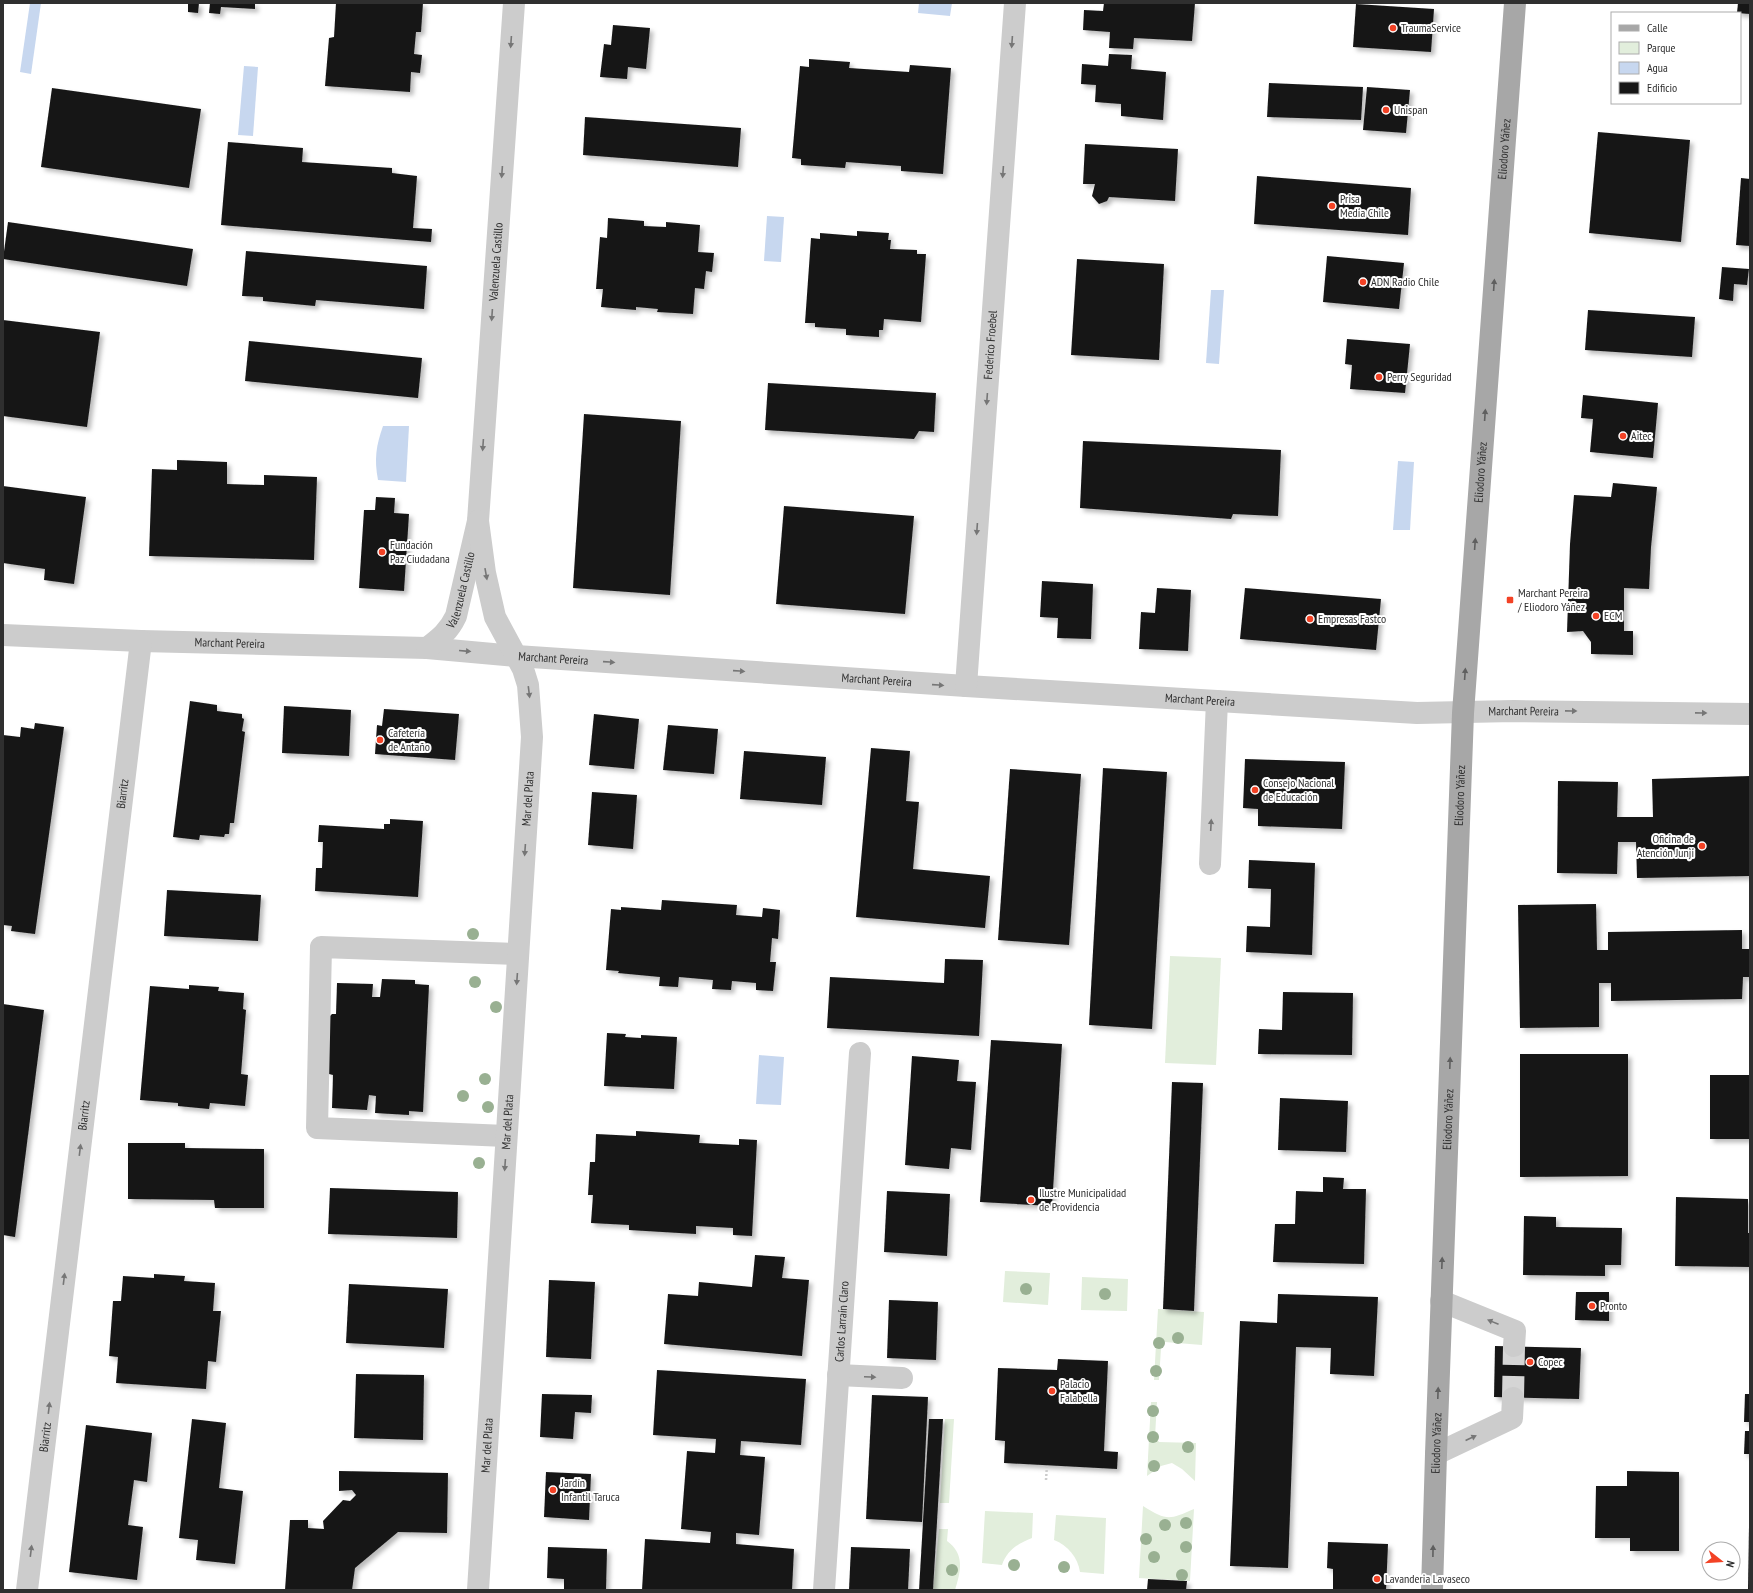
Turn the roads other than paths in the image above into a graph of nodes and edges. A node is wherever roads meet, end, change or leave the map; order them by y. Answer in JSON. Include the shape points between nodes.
{"nodes":[{"id":1,"x":514,"y":3,"type":"edge"},
{"id":2,"x":1015,"y":3,"type":"edge"},
{"id":3,"x":1515,"y":3,"type":"edge"},
{"id":4,"x":478,"y":521,"type":"junction"},
{"id":5,"x":3,"y":634,"type":"edge"},
{"id":6,"x":141,"y":641,"type":"junction"},
{"id":7,"x":426,"y":648,"type":"junction"},
{"id":8,"x":516,"y":656,"type":"junction"},
{"id":9,"x":966,"y":686,"type":"junction"},
{"id":10,"x":1217,"y":701,"type":"junction"},
{"id":11,"x":1462,"y":713,"type":"junction"},
{"id":12,"x":1750,"y":714,"type":"edge"},
{"id":13,"x":1210,"y":864,"type":"dead end"},
{"id":14,"x":518,"y":954,"type":"junction"},
{"id":15,"x":860,"y":1053,"type":"dead end"},
{"id":16,"x":506,"y":1136,"type":"junction"},
{"id":17,"x":1441,"y":1301,"type":"junction"},
{"id":18,"x":1514,"y":1346,"type":"tunnel mouth"},
{"id":19,"x":838,"y":1375,"type":"junction"},
{"id":20,"x":902,"y":1378,"type":"dead end"},
{"id":21,"x":1513,"y":1398,"type":"tunnel mouth"},
{"id":22,"x":1436,"y":1454,"type":"junction"},
{"id":23,"x":27,"y":1590,"type":"edge"},
{"id":24,"x":478,"y":1590,"type":"edge"},
{"id":25,"x":824,"y":1590,"type":"edge"},
{"id":26,"x":1432,"y":1590,"type":"edge"}],
"edges":[{"from":1,"to":4,"type":"street","name":"Valenzuela Castillo","one_way":true},
{"from":2,"to":9,"type":"street","name":"Federico Froebel","one_way":true},
{"from":11,"to":3,"type":"main road","name":"Eliodoro Yáñez","one_way":true},
{"from":4,"to":7,"type":"street","name":"Valenzuela Castillo","via":[[452,626]]},
{"from":4,"to":8,"type":"street","name":"Valenzuela Castillo","one_way":true,"via":[[485,573],[495,617]]},
{"from":5,"to":6,"type":"street","name":"Marchant Pereira"},
{"from":6,"to":7,"type":"street","name":"Marchant Pereira"},
{"from":23,"to":6,"type":"street","name":"Biarritz","one_way":true},
{"from":7,"to":8,"type":"street","name":"Marchant Pereira","one_way":true},
{"from":8,"to":9,"type":"street","name":"Marchant Pereira","one_way":true},
{"from":8,"to":14,"type":"street","name":"Mar del Plata","one_way":true,"via":[[528,685],[532,737]]},
{"from":9,"to":10,"type":"street","name":"Marchant Pereira"},
{"from":10,"to":11,"type":"street","name":"Marchant Pereira","via":[[1417,713]]},
{"from":13,"to":10,"type":"street","one_way":true},
{"from":11,"to":12,"type":"street","name":"Marchant Pereira","one_way":true,"via":[[1514,711]]},
{"from":17,"to":11,"type":"main road","name":"Eliodoro Yáñez","one_way":true},
{"from":14,"to":16,"type":"street","name":"Mar del Plata","one_way":true},
{"from":14,"to":16,"type":"street","via":[[321,947],[317,1128]]},
{"from":15,"to":19,"type":"street","name":"Carlos Larraín Claro"},
{"from":16,"to":24,"type":"street","name":"Mar del Plata","one_way":true},
{"from":18,"to":17,"type":"street","one_way":true,"via":[[1515,1330]]},
{"from":22,"to":17,"type":"main road","name":"Eliodoro Yáñez","one_way":true},
{"from":19,"to":20,"type":"street","one_way":true},
{"from":19,"to":25,"type":"street","name":"Carlos Larraín Claro"},
{"from":22,"to":21,"type":"street","one_way":true,"via":[[1512,1418]]},
{"from":26,"to":22,"type":"main road","name":"Eliodoro Yáñez","one_way":true}]}
